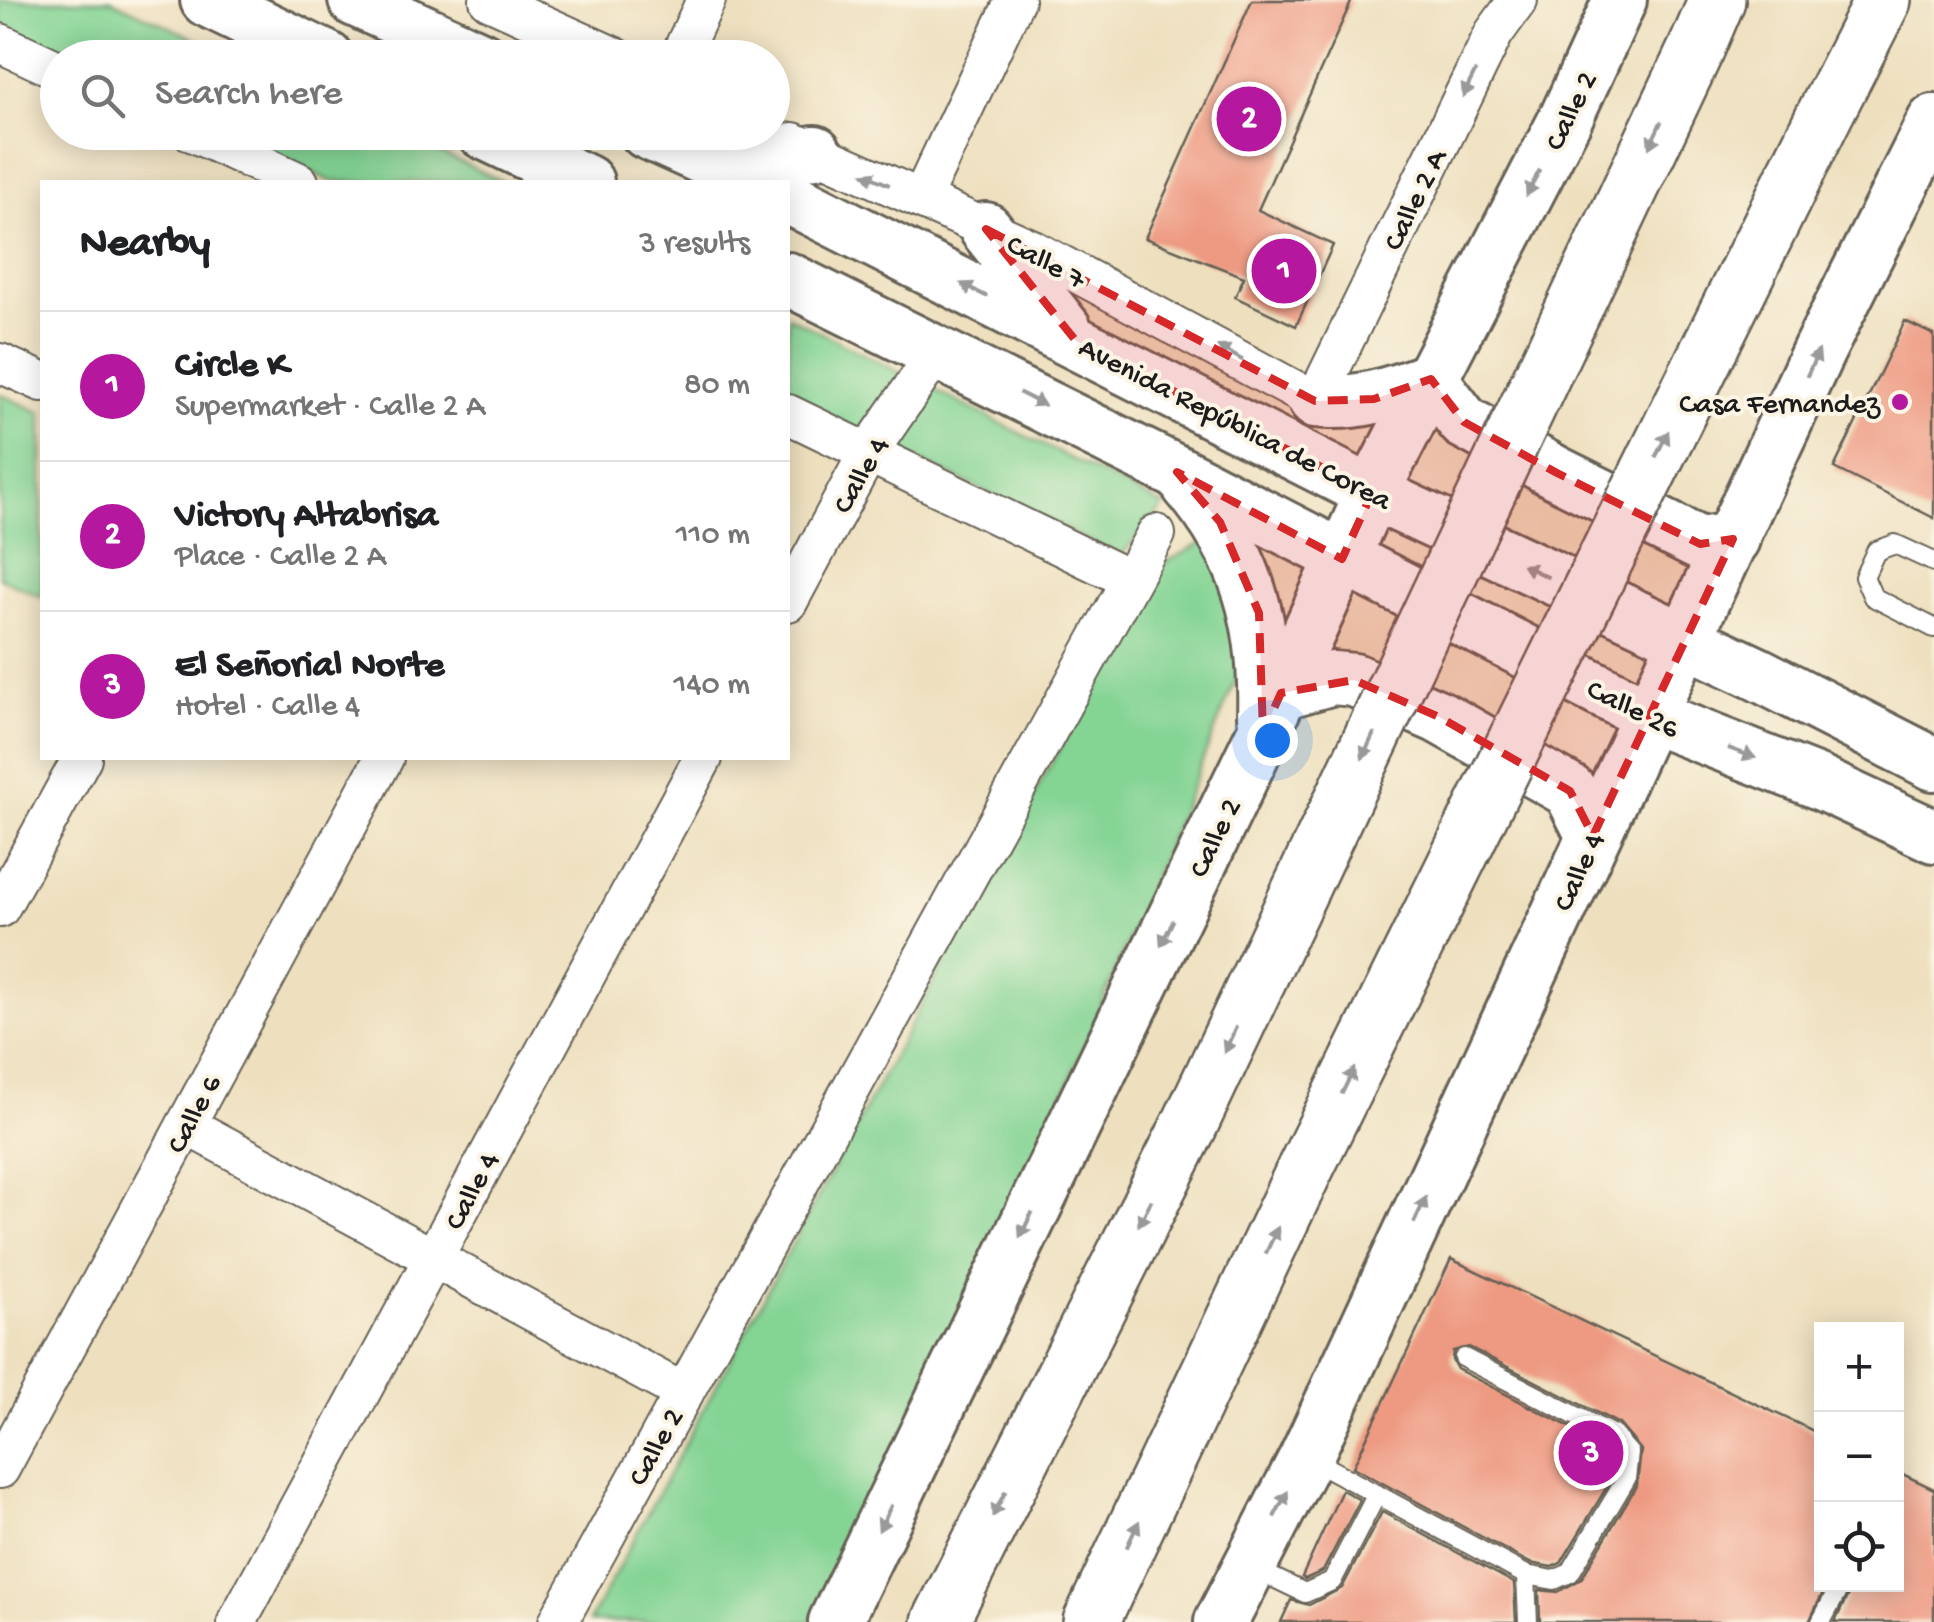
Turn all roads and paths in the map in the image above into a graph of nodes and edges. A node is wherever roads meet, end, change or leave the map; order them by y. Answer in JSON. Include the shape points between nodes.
{"nodes":[{"id":1,"x":207,"y":0,"type":"edge"},
{"id":2,"x":355,"y":0,"type":"edge"},
{"id":3,"x":490,"y":0,"type":"edge"},
{"id":4,"x":706,"y":0,"type":"edge"},
{"id":5,"x":1015,"y":0,"type":"edge"},
{"id":6,"x":1518,"y":0,"type":"edge"},
{"id":7,"x":1620,"y":0,"type":"edge"},
{"id":8,"x":1883,"y":0,"type":"edge"},
{"id":9,"x":1707,"y":23,"type":"edge"},
{"id":10,"x":289,"y":40,"type":"edge"},
{"id":11,"x":443,"y":40,"type":"edge"},
{"id":12,"x":578,"y":40,"type":"edge"},
{"id":13,"x":687,"y":40,"type":"edge"},
{"id":14,"x":0,"y":43,"type":"edge"},
{"id":15,"x":40,"y":62,"type":"edge"},
{"id":16,"x":1934,"y":121,"type":"edge"},
{"id":17,"x":794,"y":142,"type":"edge"},
{"id":18,"x":231,"y":150,"type":"edge"},
{"id":19,"x":520,"y":150,"type":"edge"},
{"id":20,"x":685,"y":150,"type":"edge"},
{"id":21,"x":780,"y":150,"type":"edge"},
{"id":22,"x":738,"y":174,"type":"edge"},
{"id":23,"x":295,"y":180,"type":"edge"},
{"id":24,"x":583,"y":180,"type":"edge"},
{"id":25,"x":790,"y":197,"type":"edge"},
{"id":26,"x":920,"y":199,"type":"junction"},
{"id":27,"x":986,"y":228,"type":"junction"},
{"id":28,"x":790,"y":280,"type":"edge"},
{"id":29,"x":1076,"y":342,"type":"junction"},
{"id":30,"x":938,"y":351,"type":"junction"},
{"id":31,"x":0,"y":363,"type":"edge"},
{"id":32,"x":1431,"y":379,"type":"junction"},
{"id":33,"x":40,"y":381,"type":"edge"},
{"id":34,"x":1315,"y":401,"type":"junction"},
{"id":35,"x":790,"y":415,"type":"edge"},
{"id":36,"x":868,"y":453,"type":"junction"},
{"id":37,"x":1177,"y":472,"type":"junction"},
{"id":38,"x":1372,"y":492,"type":"junction"},
{"id":39,"x":1156,"y":534,"type":"dead end"},
{"id":40,"x":1733,"y":539,"type":"junction"},
{"id":41,"x":1342,"y":559,"type":"junction"},
{"id":42,"x":1934,"y":562,"type":"edge"},
{"id":43,"x":1129,"y":578,"type":"junction"},
{"id":44,"x":790,"y":598,"type":"edge"},
{"id":45,"x":1934,"y":628,"type":"edge"},
{"id":46,"x":1686,"y":643,"type":"junction"},
{"id":47,"x":1272,"y":713,"type":"junction"},
{"id":48,"x":1652,"y":718,"type":"junction"},
{"id":49,"x":81,"y":760,"type":"edge"},
{"id":50,"x":383,"y":760,"type":"edge"},
{"id":51,"x":703,"y":760,"type":"edge"},
{"id":52,"x":1934,"y":764,"type":"edge"},
{"id":53,"x":1593,"y":836,"type":"junction"},
{"id":54,"x":1934,"y":836,"type":"edge"},
{"id":55,"x":0,"y":908,"type":"edge"},
{"id":56,"x":186,"y":1125,"type":"junction"},
{"id":57,"x":432,"y":1260,"type":"junction"},
{"id":58,"x":1464,"y":1358,"type":"dead end"},
{"id":59,"x":684,"y":1393,"type":"junction"},
{"id":60,"x":1306,"y":1456,"type":"junction"},
{"id":61,"x":0,"y":1467,"type":"edge"},
{"id":62,"x":1377,"y":1494,"type":"junction"},
{"id":63,"x":1248,"y":1566,"type":"junction"},
{"id":64,"x":1526,"y":1574,"type":"junction"},
{"id":65,"x":1837,"y":1592,"type":"edge"},
{"id":66,"x":236,"y":1622,"type":"edge"},
{"id":67,"x":558,"y":1622,"type":"edge"},
{"id":68,"x":835,"y":1622,"type":"edge"},
{"id":69,"x":940,"y":1622,"type":"edge"},
{"id":70,"x":1092,"y":1622,"type":"edge"},
{"id":71,"x":1221,"y":1622,"type":"edge"},
{"id":72,"x":1528,"y":1622,"type":"edge"},
{"id":73,"x":1821,"y":1622,"type":"edge"}],
"edges":[{"from":1,"to":10,"type":"main road"},
{"from":2,"to":11,"type":"main road"},
{"from":3,"to":12,"type":"street"},
{"from":4,"to":13,"type":"street"},
{"from":5,"to":26,"type":"street"},
{"from":6,"to":34,"type":"street","name":"Calle 2 A","one_way":true,"via":[[1494,33]]},
{"from":7,"to":32,"type":"main road","name":"Calle 2","one_way":true},
{"from":70,"to":8,"type":"highway","one_way":true,"bridge":true,"via":[[1305,1169]]},
{"from":9,"to":69,"type":"highway","one_way":true,"bridge":true,"via":[[1189,1126]]},
{"from":14,"to":15,"type":"street"},
{"from":40,"to":16,"type":"main road","name":"Calle 4","one_way":true},
{"from":26,"to":17,"type":"street","name":"Calle 7","one_way":true},
{"from":18,"to":23,"type":"street"},
{"from":19,"to":24,"type":"main road"},
{"from":20,"to":22,"type":"main road"},
{"from":21,"to":22,"type":"main road"},
{"from":29,"to":25,"type":"main road","name":"Avenida República de Corea","one_way":true},
{"from":26,"to":27,"type":"street","name":"Calle 7"},
{"from":27,"to":29,"type":"main road"},
{"from":34,"to":27,"type":"street","name":"Calle 7","one_way":true},
{"from":28,"to":30,"type":"main road"},
{"from":29,"to":38,"type":"main road","name":"Avenida República de Corea"},
{"from":30,"to":36,"type":"street","name":"Calle 4"},
{"from":30,"to":37,"type":"main road","one_way":true},
{"from":31,"to":33,"type":"street"},
{"from":32,"to":34,"type":"main road","via":[[1374,399]]},
{"from":32,"to":38,"type":"main road","name":"Calle 2"},
{"from":32,"to":40,"type":"main road","via":[[1464,422],[1557,473],[1700,544]]},
{"from":35,"to":36,"type":"street"},
{"from":36,"to":43,"type":"street"},
{"from":36,"to":44,"type":"street","name":"Calle 4"},
{"from":37,"to":41,"type":"main road"},
{"from":37,"to":47,"type":"main road","via":[[1220,522],[1259,614]]},
{"from":38,"to":41,"type":"main road","name":"Calle 2"},
{"from":46,"to":38,"type":"main road","name":"Avenida República de Corea","one_way":true},
{"from":39,"to":43,"type":"street","name":"Calle 2"},
{"from":40,"to":46,"type":"main road","name":"Calle 4"},
{"from":41,"to":47,"type":"main road","name":"Calle 2"},
{"from":41,"to":48,"type":"main road","name":"Calle 26"},
{"from":42,"to":45,"type":"lane","via":[[1895,544],[1876,550],[1864,577],[1873,596]]},
{"from":43,"to":59,"type":"street","name":"Calle 2"},
{"from":46,"to":48,"type":"main road","name":"Calle 4"},
{"from":46,"to":52,"type":"main road"},
{"from":47,"to":53,"type":"main road","via":[[1333,678],[1354,680],[1439,716],[1570,791]]},
{"from":47,"to":68,"type":"main road","name":"Calle 2","one_way":true},
{"from":48,"to":53,"type":"main road","name":"Calle 4"},
{"from":48,"to":54,"type":"main road","name":"Calle 26","one_way":true},
{"from":49,"to":55,"type":"street"},
{"from":50,"to":56,"type":"street","name":"Calle 6"},
{"from":51,"to":57,"type":"street","name":"Calle 4"},
{"from":60,"to":53,"type":"main road","name":"Calle 4","one_way":true},
{"from":56,"to":57,"type":"street"},
{"from":56,"to":61,"type":"street","name":"Calle 6"},
{"from":57,"to":59,"type":"street"},
{"from":57,"to":66,"type":"street","name":"Calle 4"},
{"from":58,"to":64,"type":"lane","via":[[1614,1435],[1629,1453],[1626,1479],[1570,1573],[1554,1580]]},
{"from":59,"to":67,"type":"street","name":"Calle 2"},
{"from":60,"to":62,"type":"lane"},
{"from":63,"to":60,"type":"main road","name":"Calle 4","one_way":true},
{"from":62,"to":63,"type":"lane","via":[[1332,1582],[1305,1593]]},
{"from":62,"to":64,"type":"lane"},
{"from":63,"to":71,"type":"main road","name":"Calle 4"},
{"from":64,"to":72,"type":"lane"},
{"from":65,"to":73,"type":"lane"}]}
